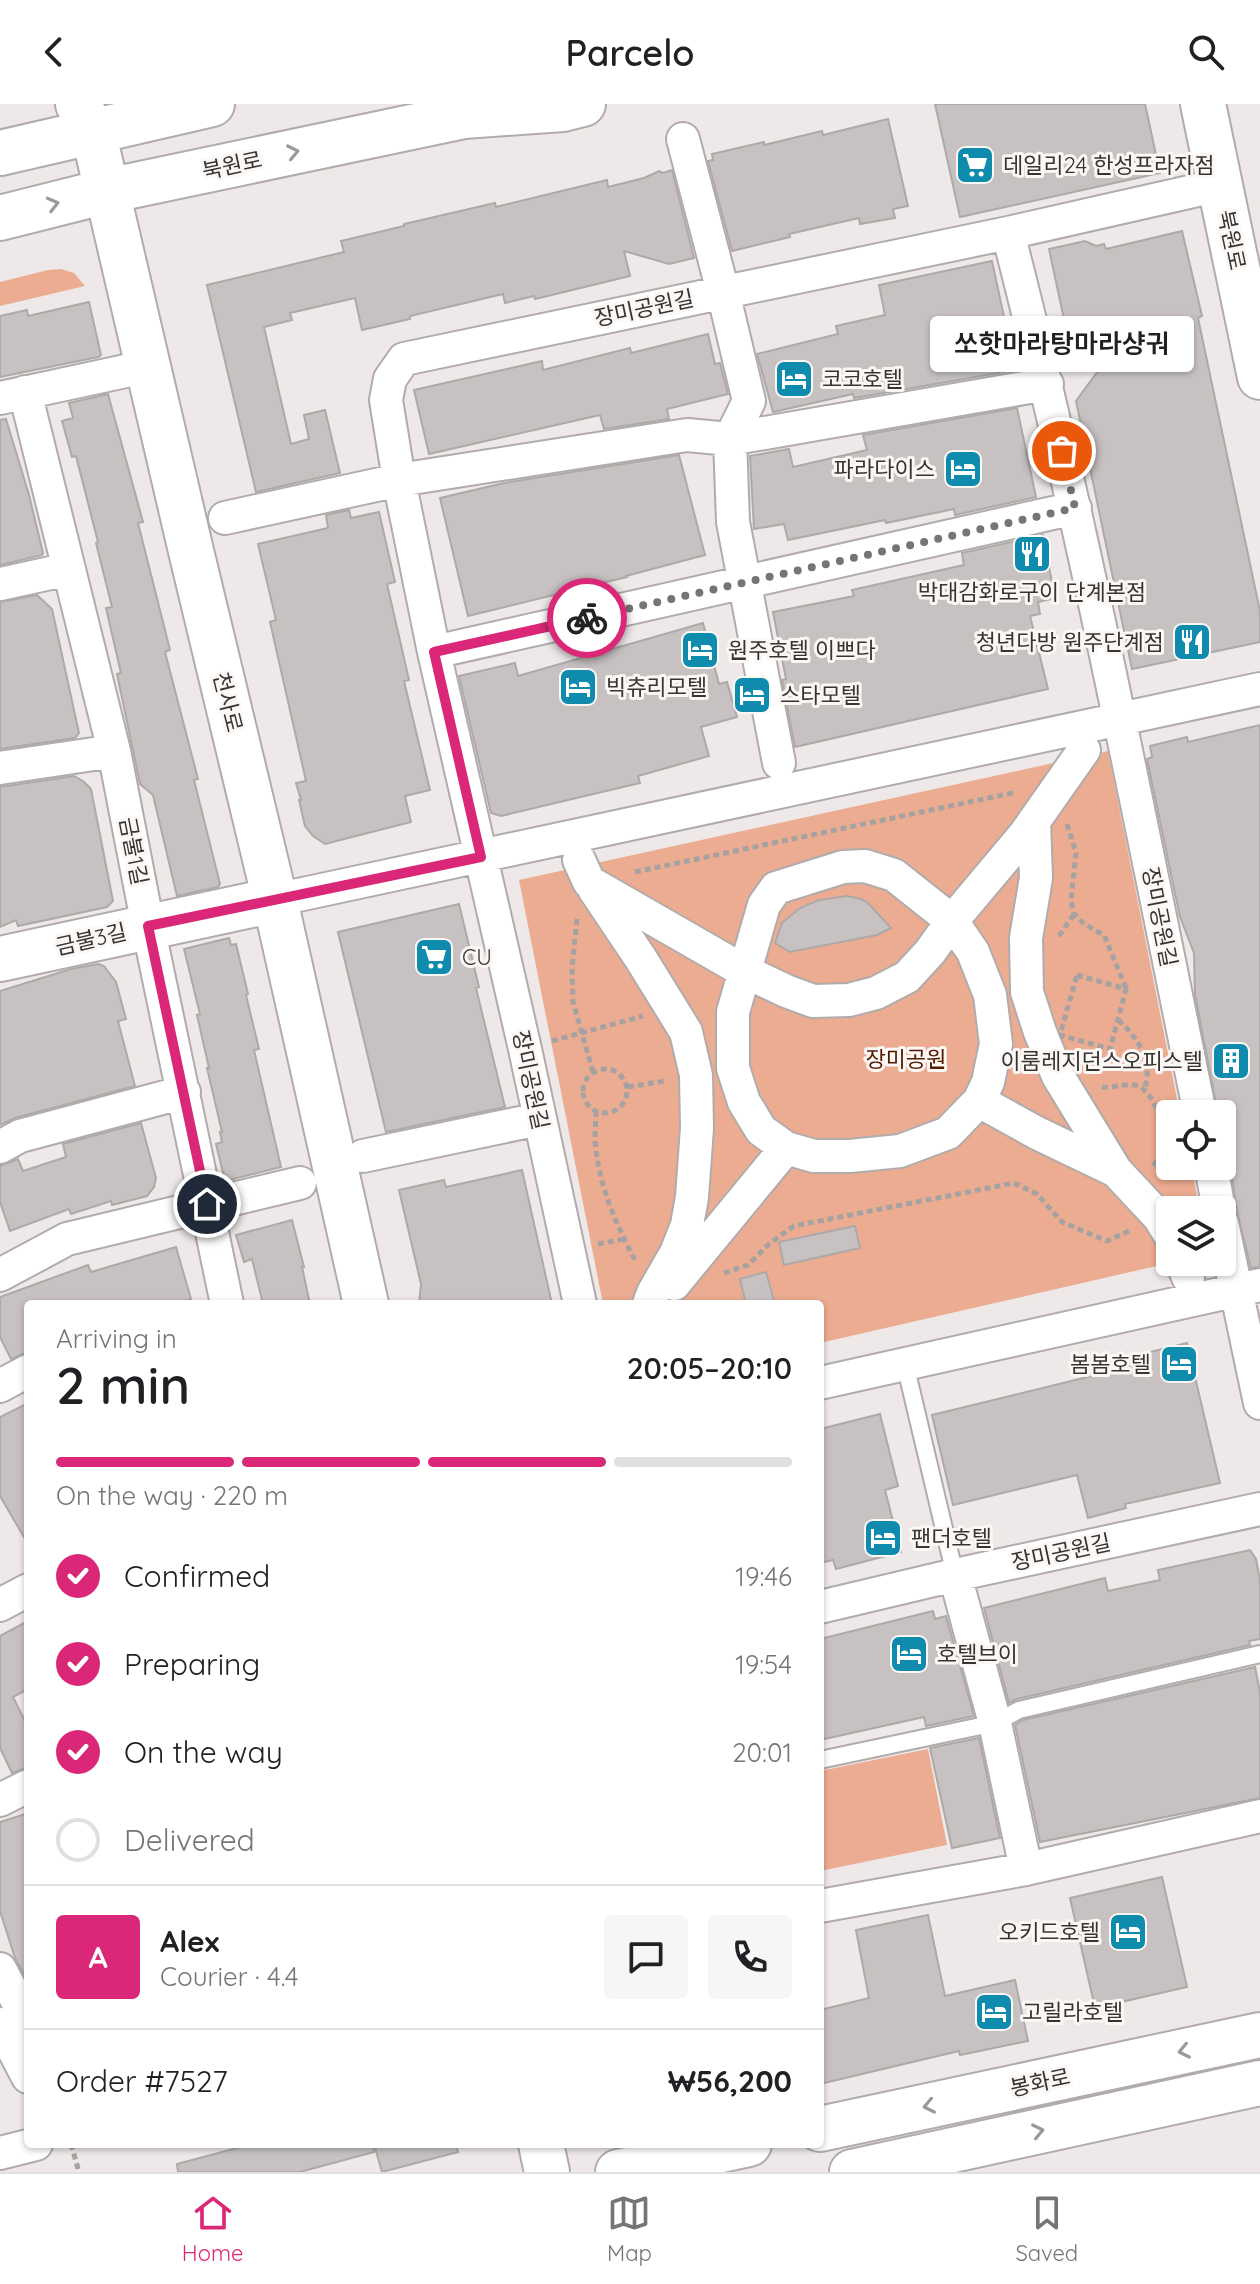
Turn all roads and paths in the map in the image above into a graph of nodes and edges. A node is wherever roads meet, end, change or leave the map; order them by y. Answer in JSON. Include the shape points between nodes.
{"nodes":[{"id":1,"x":212,"y":104,"type":"edge"},
{"id":2,"x":583,"y":104,"type":"edge"},
{"id":3,"x":1203,"y":104,"type":"edge"},
{"id":4,"x":476,"y":110,"type":"edge"},
{"id":5,"x":86,"y":117,"type":"edge"},
{"id":6,"x":683,"y":139,"type":"dead end"},
{"id":7,"x":0,"y":153,"type":"edge"},
{"id":8,"x":1220,"y":185,"type":"junction"},
{"id":9,"x":107,"y":191,"type":"junction"},
{"id":10,"x":0,"y":218,"type":"edge"},
{"id":11,"x":1008,"y":233,"type":"junction"},
{"id":12,"x":723,"y":292,"type":"junction"},
{"id":13,"x":149,"y":366,"type":"junction"},
{"id":14,"x":1260,"y":377,"type":"edge"},
{"id":15,"x":1047,"y":384,"type":"junction"},
{"id":16,"x":13,"y":395,"type":"edge"},
{"id":17,"x":730,"y":439,"type":"junction"},
{"id":18,"x":399,"y":480,"type":"junction"},
{"id":19,"x":1075,"y":508,"type":"junction"},
{"id":20,"x":225,"y":518,"type":"dead end"},
{"id":21,"x":69,"y":569,"type":"junction"},
{"id":22,"x":0,"y":584,"type":"edge"},
{"id":23,"x":743,"y":584,"type":"junction"},
{"id":24,"x":434,"y":652,"type":"junction"},
{"id":25,"x":1260,"y":689,"type":"edge"},
{"id":26,"x":1120,"y":719,"type":"junction"},
{"id":27,"x":1084,"y":750,"type":"dead end"},
{"id":28,"x":114,"y":751,"type":"junction"},
{"id":29,"x":779,"y":763,"type":"dead end"},
{"id":30,"x":0,"y":768,"type":"edge"},
{"id":31,"x":1048,"y":801,"type":"junction"},
{"id":32,"x":481,"y":857,"type":"junction"},
{"id":33,"x":584,"y":871,"type":"junction"},
{"id":34,"x":275,"y":900,"type":"junction"},
{"id":35,"x":952,"y":921,"type":"junction"},
{"id":36,"x":148,"y":926,"type":"junction"},
{"id":37,"x":0,"y":959,"type":"edge"},
{"id":38,"x":744,"y":971,"type":"junction"},
{"id":39,"x":1126,"y":989,"type":"junction"},
{"id":40,"x":671,"y":1008,"type":"junction"},
{"id":41,"x":1118,"y":1020,"type":"junction"},
{"id":42,"x":581,"y":1033,"type":"junction"},
{"id":43,"x":551,"y":1041,"type":"dead end"},
{"id":44,"x":1087,"y":1042,"type":"junction"},
{"id":45,"x":1083,"y":1056,"type":"dead end"},
{"id":46,"x":593,"y":1072,"type":"junction"},
{"id":47,"x":1097,"y":1087,"type":"dead end"},
{"id":48,"x":1144,"y":1091,"type":"junction"},
{"id":49,"x":184,"y":1092,"type":"junction"},
{"id":50,"x":1197,"y":1100,"type":"edge"},
{"id":51,"x":979,"y":1101,"type":"junction"},
{"id":52,"x":596,"y":1111,"type":"junction"},
{"id":53,"x":539,"y":1119,"type":"junction"},
{"id":54,"x":0,"y":1147,"type":"edge"},
{"id":55,"x":786,"y":1148,"type":"junction"},
{"id":56,"x":363,"y":1156,"type":"dead end"},
{"id":57,"x":300,"y":1183,"type":"dead end"},
{"id":58,"x":207,"y":1204,"type":"junction"},
{"id":59,"x":1146,"y":1204,"type":"edge"},
{"id":60,"x":624,"y":1239,"type":"junction"},
{"id":61,"x":595,"y":1245,"type":"dead end"},
{"id":62,"x":1236,"y":1258,"type":"edge"},
{"id":63,"x":0,"y":1275,"type":"edge"},
{"id":64,"x":718,"y":1276,"type":"dead end"},
{"id":65,"x":1248,"y":1288,"type":"edge"},
{"id":66,"x":226,"y":1300,"type":"edge"},
{"id":67,"x":365,"y":1300,"type":"edge"},
{"id":68,"x":579,"y":1300,"type":"edge"},
{"id":69,"x":653,"y":1300,"type":"edge"},
{"id":70,"x":905,"y":1364,"type":"junction"},
{"id":71,"x":24,"y":1373,"type":"edge"},
{"id":72,"x":824,"y":1382,"type":"edge"},
{"id":73,"x":0,"y":1386,"type":"edge"},
{"id":74,"x":1260,"y":1403,"type":"edge"},
{"id":75,"x":1260,"y":1509,"type":"edge"},
{"id":76,"x":955,"y":1575,"type":"junction"},
{"id":77,"x":24,"y":1592,"type":"edge"},
{"id":78,"x":0,"y":1605,"type":"edge"},
{"id":79,"x":824,"y":1606,"type":"edge"},
{"id":80,"x":1260,"y":1654,"type":"edge"},
{"id":81,"x":995,"y":1723,"type":"junction"},
{"id":82,"x":824,"y":1759,"type":"edge"},
{"id":83,"x":24,"y":1788,"type":"edge"},
{"id":84,"x":0,"y":1800,"type":"edge"},
{"id":85,"x":1260,"y":1816,"type":"edge"},
{"id":86,"x":1026,"y":1869,"type":"junction"},
{"id":87,"x":824,"y":1905,"type":"edge"},
{"id":88,"x":0,"y":1969,"type":"edge"},
{"id":89,"x":24,"y":2014,"type":"edge"},
{"id":90,"x":0,"y":2024,"type":"edge"},
{"id":91,"x":1260,"y":2035,"type":"edge"},
{"id":92,"x":24,"y":2069,"type":"edge"},
{"id":93,"x":1260,"y":2083,"type":"edge"},
{"id":94,"x":824,"y":2128,"type":"edge"},
{"id":95,"x":24,"y":2147,"type":"edge"},
{"id":96,"x":72,"y":2148,"type":"edge"},
{"id":97,"x":542,"y":2148,"type":"edge"},
{"id":98,"x":730,"y":2148,"type":"edge"},
{"id":99,"x":0,"y":2153,"type":"edge"},
{"id":100,"x":79,"y":2172,"type":"edge"},
{"id":101,"x":547,"y":2172,"type":"edge"},
{"id":102,"x":618,"y":2172,"type":"edge"},
{"id":103,"x":852,"y":2172,"type":"edge"}],
"edges":[{"from":1,"to":5,"type":"street"},
{"from":2,"to":4,"type":"street","name":"북원로"},
{"from":3,"to":8,"type":"street","name":"북원로"},
{"from":9,"to":4,"type":"street","name":"북원로","one_way":true},
{"from":5,"to":7,"type":"street"},
{"from":5,"to":9,"type":"street","name":"천사로"},
{"from":6,"to":12,"type":"street"},
{"from":8,"to":11,"type":"street","name":"장미공원길"},
{"from":8,"to":14,"type":"street","name":"북원로"},
{"from":10,"to":9,"type":"street","name":"북원로","one_way":true},
{"from":9,"to":13,"type":"street","name":"천사로"},
{"from":11,"to":12,"type":"street","name":"장미공원길"},
{"from":11,"to":15,"type":"street","name":"장미공원길"},
{"from":12,"to":17,"type":"street","via":[[749,401]]},
{"from":12,"to":18,"type":"street","name":"장미공원길","via":[[404,359],[390,379],[386,400]]},
{"from":13,"to":16,"type":"street"},
{"from":13,"to":34,"type":"street","name":"천사로"},
{"from":15,"to":17,"type":"street"},
{"from":15,"to":19,"type":"street","name":"장미공원길"},
{"from":16,"to":21,"type":"street","name":"금불1길"},
{"from":17,"to":18,"type":"street","via":[[687,435]]},
{"from":17,"to":23,"type":"street","via":[[733,522]]},
{"from":18,"to":20,"type":"street"},
{"from":18,"to":24,"type":"street","name":"장미공원길"},
{"from":19,"to":23,"type":"street"},
{"from":19,"to":26,"type":"street","name":"장미공원길"},
{"from":21,"to":22,"type":"street"},
{"from":21,"to":28,"type":"street","name":"금불1길"},
{"from":23,"to":24,"type":"street"},
{"from":23,"to":29,"type":"street"},
{"from":24,"to":32,"type":"street","name":"장미공원길"},
{"from":25,"to":26,"type":"street"},
{"from":26,"to":32,"type":"street"},
{"from":26,"to":50,"type":"street","name":"장미공원길"},
{"from":27,"to":31,"type":"street"},
{"from":28,"to":30,"type":"street"},
{"from":28,"to":36,"type":"street","name":"금불1길"},
{"from":31,"to":33,"type":"path"},
{"from":31,"to":35,"type":"street"},
{"from":31,"to":39,"type":"path","via":[[1066,823],[1076,853],[1074,914],[1104,935]]},
{"from":31,"to":59,"type":"street","via":[[1026,938],[1027,992],[1058,1076]]},
{"from":32,"to":34,"type":"street"},
{"from":32,"to":53,"type":"street","name":"장미공원길"},
{"from":33,"to":38,"type":"street"},
{"from":33,"to":40,"type":"street"},
{"from":33,"to":42,"type":"path","via":[[572,967]]},
{"from":34,"to":36,"type":"street","name":"금불3길"},
{"from":34,"to":67,"type":"street","name":"천사로"},
{"from":35,"to":38,"type":"street","via":[[907,977],[849,1000],[813,1001]]},
{"from":35,"to":38,"type":"street","via":[[894,875],[865,866],[843,867],[776,888],[764,905]]},
{"from":35,"to":51,"type":"street","via":[[973,952],[990,995],[996,1044]]},
{"from":36,"to":37,"type":"street","name":"금불3길"},
{"from":36,"to":49,"type":"street","name":"금불1길"},
{"from":38,"to":55,"type":"street","via":[[733,1012],[733,1068],[761,1130]]},
{"from":39,"to":41,"type":"path"},
{"from":39,"to":44,"type":"path","via":[[1077,975],[1060,1035]]},
{"from":40,"to":42,"type":"path"},
{"from":40,"to":69,"type":"street","via":[[686,1032],[696,1075],[697,1128],[687,1225]]},
{"from":41,"to":44,"type":"path","via":[[1110,1049]]},
{"from":41,"to":48,"type":"path","via":[[1145,1056],[1149,1069]]},
{"from":42,"to":43,"type":"path"},
{"from":42,"to":46,"type":"path"},
{"from":44,"to":45,"type":"path"},
{"from":46,"to":52,"type":"path","via":[[585,1080],[583,1095]]},
{"from":46,"to":52,"type":"path","via":[[618,1072],[628,1087],[616,1109]]},
{"from":47,"to":48,"type":"path","via":[[1129,1085]]},
{"from":48,"to":59,"type":"path","via":[[1159,1119],[1163,1141]]},
{"from":49,"to":54,"type":"street","via":[[20,1136]]},
{"from":49,"to":58,"type":"street","name":"금불1길"},
{"from":51,"to":55,"type":"street","via":[[948,1133],[900,1151],[814,1156]]},
{"from":51,"to":59,"type":"street"},
{"from":52,"to":60,"type":"path","via":[[601,1178]]},
{"from":53,"to":56,"type":"street"},
{"from":53,"to":68,"type":"street","name":"장미공원길"},
{"from":55,"to":69,"type":"street"},
{"from":57,"to":58,"type":"street"},
{"from":58,"to":63,"type":"street","via":[[67,1239]]},
{"from":58,"to":66,"type":"street","name":"금불1길"},
{"from":59,"to":64,"type":"path","via":[[1107,1241],[1062,1222],[1037,1194],[1014,1183],[794,1226],[748,1265]]},
{"from":60,"to":61,"type":"path"},
{"from":60,"to":69,"type":"path"},
{"from":62,"to":65,"type":"street"},
{"from":65,"to":70,"type":"street"},
{"from":65,"to":74,"type":"street"},
{"from":70,"to":72,"type":"street"},
{"from":70,"to":76,"type":"lane"},
{"from":71,"to":73,"type":"street"},
{"from":75,"to":76,"type":"street","name":"장미공원길"},
{"from":76,"to":79,"type":"street","name":"장미공원길"},
{"from":76,"to":81,"type":"street"},
{"from":77,"to":78,"type":"street"},
{"from":80,"to":81,"type":"lane","via":[[1019,1710]]},
{"from":81,"to":82,"type":"lane"},
{"from":81,"to":86,"type":"street"},
{"from":83,"to":84,"type":"street"},
{"from":85,"to":86,"type":"street"},
{"from":86,"to":87,"type":"street"},
{"from":88,"to":89,"type":"street"},
{"from":90,"to":92,"type":"street"},
{"from":91,"to":94,"type":"street","name":"봉화로","one_way":true},
{"from":103,"to":93,"type":"street","one_way":true},
{"from":95,"to":99,"type":"street"},
{"from":96,"to":100,"type":"path"},
{"from":97,"to":101,"type":"street"},
{"from":98,"to":102,"type":"street"}]}
